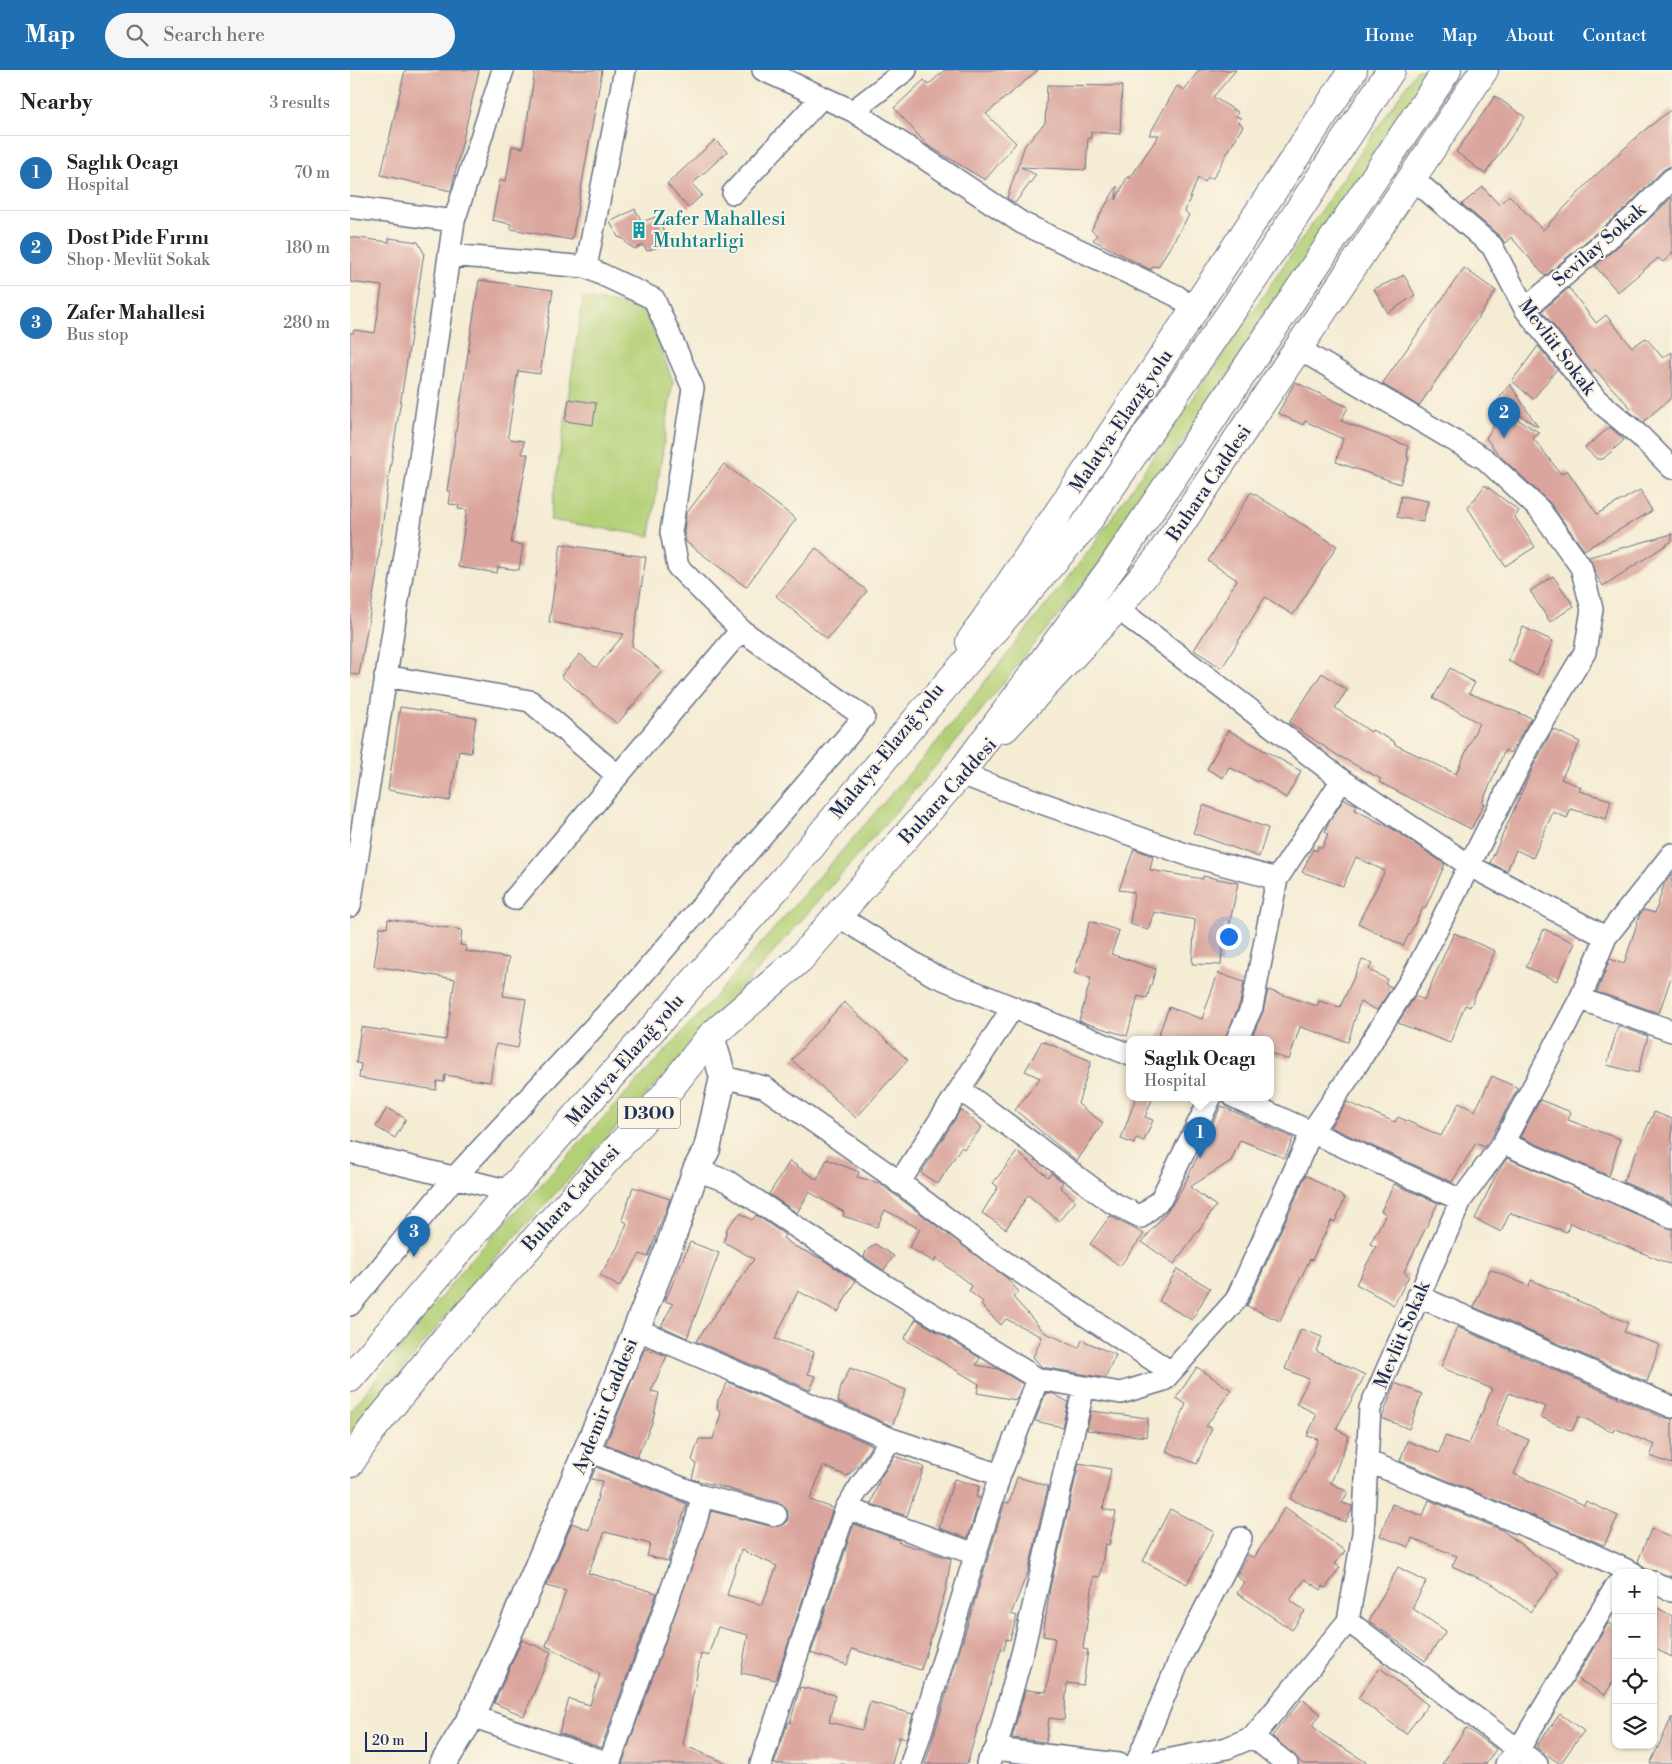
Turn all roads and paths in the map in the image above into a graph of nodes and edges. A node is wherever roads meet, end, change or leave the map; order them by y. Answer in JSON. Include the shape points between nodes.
{"nodes":[{"id":1,"x":503,"y":70,"type":"edge"},
{"id":2,"x":625,"y":70,"type":"edge"},
{"id":3,"x":763,"y":70,"type":"edge"},
{"id":4,"x":906,"y":70,"type":"edge"},
{"id":5,"x":1353,"y":70,"type":"edge"},
{"id":6,"x":1391,"y":70,"type":"edge"},
{"id":7,"x":1446,"y":70,"type":"edge"},
{"id":8,"x":1484,"y":70,"type":"edge"},
{"id":9,"x":822,"y":97,"type":"junction"},
{"id":10,"x":853,"y":111,"type":"junction"},
{"id":11,"x":1411,"y":177,"type":"junction"},
{"id":12,"x":1672,"y":180,"type":"edge"},
{"id":13,"x":733,"y":193,"type":"dead end"},
{"id":14,"x":350,"y":206,"type":"edge"},
{"id":15,"x":454,"y":221,"type":"junction"},
{"id":16,"x":449,"y":255,"type":"junction"},
{"id":17,"x":586,"y":267,"type":"junction"},
{"id":18,"x":1524,"y":309,"type":"junction"},
{"id":19,"x":1194,"y":310,"type":"junction"},
{"id":20,"x":1299,"y":349,"type":"junction"},
{"id":21,"x":1672,"y":468,"type":"edge"},
{"id":22,"x":1117,"y":608,"type":"junction"},
{"id":23,"x":741,"y":630,"type":"junction"},
{"id":24,"x":385,"y":676,"type":"junction"},
{"id":25,"x":921,"y":714,"type":"junction"},
{"id":26,"x":960,"y":774,"type":"junction"},
{"id":27,"x":618,"y":776,"type":"junction"},
{"id":28,"x":1342,"y":780,"type":"junction"},
{"id":29,"x":1672,"y":854,"type":"edge"},
{"id":30,"x":1470,"y":866,"type":"junction"},
{"id":31,"x":1277,"y":879,"type":"junction"},
{"id":32,"x":514,"y":899,"type":"dead end"},
{"id":33,"x":350,"y":906,"type":"edge"},
{"id":34,"x":838,"y":916,"type":"junction"},
{"id":35,"x":1606,"y":937,"type":"junction"},
{"id":36,"x":1580,"y":998,"type":"junction"},
{"id":37,"x":1013,"y":1007,"type":"junction"},
{"id":38,"x":1672,"y":1031,"type":"edge"},
{"id":39,"x":711,"y":1036,"type":"junction"},
{"id":40,"x":1238,"y":1036,"type":"edge"},
{"id":41,"x":1126,"y":1053,"type":"edge"},
{"id":42,"x":723,"y":1077,"type":"junction"},
{"id":43,"x":961,"y":1090,"type":"junction"},
{"id":44,"x":1209,"y":1101,"type":"edge"},
{"id":45,"x":1243,"y":1101,"type":"edge"},
{"id":46,"x":1312,"y":1131,"type":"junction"},
{"id":47,"x":1503,"y":1143,"type":"junction"},
{"id":48,"x":350,"y":1152,"type":"edge"},
{"id":49,"x":696,"y":1170,"type":"junction"},
{"id":50,"x":455,"y":1177,"type":"junction"},
{"id":51,"x":899,"y":1183,"type":"junction"},
{"id":52,"x":510,"y":1192,"type":"junction"},
{"id":53,"x":1461,"y":1200,"type":"junction"},
{"id":54,"x":1672,"y":1216,"type":"edge"},
{"id":55,"x":1418,"y":1296,"type":"junction"},
{"id":56,"x":350,"y":1305,"type":"edge"},
{"id":57,"x":636,"y":1329,"type":"junction"},
{"id":58,"x":1171,"y":1372,"type":"junction"},
{"id":59,"x":350,"y":1378,"type":"edge"},
{"id":60,"x":1038,"y":1378,"type":"junction"},
{"id":61,"x":1084,"y":1387,"type":"junction"},
{"id":62,"x":1672,"y":1407,"type":"edge"},
{"id":63,"x":892,"y":1439,"type":"junction"},
{"id":64,"x":587,"y":1450,"type":"junction"},
{"id":65,"x":1367,"y":1461,"type":"junction"},
{"id":66,"x":350,"y":1463,"type":"edge"},
{"id":67,"x":1000,"y":1475,"type":"junction"},
{"id":68,"x":702,"y":1496,"type":"junction"},
{"id":69,"x":846,"y":1508,"type":"junction"},
{"id":70,"x":776,"y":1515,"type":"dead end"},
{"id":71,"x":1241,"y":1538,"type":"dead end"},
{"id":72,"x":975,"y":1554,"type":"junction"},
{"id":73,"x":1615,"y":1569,"type":"edge"},
{"id":74,"x":1657,"y":1584,"type":"edge"},
{"id":75,"x":1672,"y":1591,"type":"edge"},
{"id":76,"x":1612,"y":1596,"type":"edge"},
{"id":77,"x":1348,"y":1621,"type":"junction"},
{"id":78,"x":472,"y":1716,"type":"junction"},
{"id":79,"x":1254,"y":1737,"type":"junction"},
{"id":80,"x":991,"y":1756,"type":"edge"},
{"id":81,"x":1228,"y":1756,"type":"edge"},
{"id":82,"x":1512,"y":1756,"type":"edge"},
{"id":83,"x":443,"y":1764,"type":"edge"},
{"id":84,"x":609,"y":1764,"type":"edge"},
{"id":85,"x":761,"y":1764,"type":"edge"},
{"id":86,"x":910,"y":1764,"type":"edge"},
{"id":87,"x":1119,"y":1764,"type":"edge"},
{"id":88,"x":1136,"y":1764,"type":"edge"},
{"id":89,"x":1146,"y":1764,"type":"edge"},
{"id":90,"x":1287,"y":1764,"type":"edge"},
{"id":91,"x":1537,"y":1764,"type":"edge"}],
"edges":[{"from":1,"to":15,"type":"street"},
{"from":2,"to":17,"type":"street"},
{"from":3,"to":9,"type":"street"},
{"from":4,"to":10,"type":"street"},
{"from":5,"to":19,"type":"main road","name":"Malatya-Elazığ yolu","number":"D300"},
{"from":6,"to":25,"type":"main road","via":[[1108,494],[1058,558]]},
{"from":7,"to":26,"type":"main road","via":[[1118,558]]},
{"from":8,"to":11,"type":"main road","name":"Buhara Caddesi","number":"D300"},
{"from":9,"to":10,"type":"street"},
{"from":9,"to":13,"type":"street"},
{"from":10,"to":19,"type":"street","via":[[1022,223],[1177,296]]},
{"from":11,"to":18,"type":"street","name":"Mevlüt Sokak","via":[[1492,246]]},
{"from":11,"to":20,"type":"main road","name":"Buhara Caddesi","number":"D300"},
{"from":12,"to":18,"type":"street","name":"Sevilay Sokak","via":[[1636,215]]},
{"from":14,"to":15,"type":"street"},
{"from":15,"to":16,"type":"street"},
{"from":16,"to":17,"type":"street"},
{"from":16,"to":24,"type":"street"},
{"from":17,"to":23,"type":"street","via":[[654,299],[693,388],[671,532],[678,567]]},
{"from":18,"to":21,"type":"street","name":"Mevlüt Sokak","via":[[1596,399]]},
{"from":19,"to":25,"type":"main road","name":"Malatya-Elazığ yolu","number":"D300"},
{"from":20,"to":22,"type":"main road","name":"Buhara Caddesi","number":"D300","via":[[1156,561]]},
{"from":20,"to":30,"type":"street","via":[[1485,459],[1540,510],[1581,567],[1592,609],[1585,652],[1533,739]]},
{"from":22,"to":26,"type":"main road","name":"Buhara Caddesi","number":"D300"},
{"from":22,"to":28,"type":"street"},
{"from":23,"to":27,"type":"street"},
{"from":23,"to":50,"type":"street","via":[[864,717],[636,981]]},
{"from":24,"to":27,"type":"street","via":[[530,701]]},
{"from":24,"to":33,"type":"street"},
{"from":25,"to":52,"type":"main road","name":"Malatya-Elazığ yolu","number":"D300","via":[[784,878]]},
{"from":26,"to":31,"type":"street","via":[[1188,854]]},
{"from":26,"to":34,"type":"main road","name":"Buhara Caddesi","number":"D300"},
{"from":27,"to":32,"type":"street"},
{"from":28,"to":30,"type":"street"},
{"from":28,"to":31,"type":"street"},
{"from":29,"to":35,"type":"street","name":"Mevlüt Sokak"},
{"from":30,"to":35,"type":"street"},
{"from":30,"to":46,"type":"street","via":[[1415,973]]},
{"from":31,"to":40,"type":"street","via":[[1252,1007]]},
{"from":34,"to":37,"type":"street","via":[[933,974]]},
{"from":34,"to":39,"type":"main road","name":"Buhara Caddesi","number":"D300","via":[[800,959]]},
{"from":35,"to":36,"type":"street","name":"Mevlüt Sokak"},
{"from":36,"to":38,"type":"street"},
{"from":36,"to":47,"type":"street","name":"Mevlüt Sokak"},
{"from":37,"to":41,"type":"street"},
{"from":37,"to":43,"type":"street"},
{"from":39,"to":42,"type":"street","name":"Aydemir Caddesi"},
{"from":39,"to":66,"type":"main road","name":"Buhara Caddesi","number":"D300","via":[[660,1101],[447,1337]]},
{"from":42,"to":49,"type":"street","name":"Aydemir Caddesi","via":[[707,1149]]},
{"from":42,"to":51,"type":"street","via":[[764,1087]]},
{"from":43,"to":44,"type":"street","via":[[1111,1202],[1141,1217],[1160,1199]]},
{"from":43,"to":51,"type":"street"},
{"from":45,"to":46,"type":"street"},
{"from":46,"to":53,"type":"street"},
{"from":46,"to":58,"type":"street","via":[[1236,1300]]},
{"from":47,"to":53,"type":"street","name":"Mevlüt Sokak"},
{"from":47,"to":54,"type":"street"},
{"from":48,"to":50,"type":"street"},
{"from":49,"to":57,"type":"street","name":"Aydemir Caddesi"},
{"from":49,"to":60,"type":"street","via":[[727,1181],[873,1278]]},
{"from":50,"to":52,"type":"street"},
{"from":50,"to":56,"type":"street"},
{"from":51,"to":58,"type":"street","via":[[996,1256]]},
{"from":52,"to":59,"type":"main road","name":"Malatya-Elazığ yolu","number":"D300"},
{"from":53,"to":55,"type":"street","name":"Mevlüt Sokak"},
{"from":55,"to":62,"type":"street"},
{"from":55,"to":65,"type":"street","name":"Mevlüt Sokak","via":[[1370,1408]]},
{"from":57,"to":63,"type":"street"},
{"from":57,"to":64,"type":"street","name":"Aydemir Caddesi"},
{"from":58,"to":61,"type":"street","via":[[1164,1380],[1121,1393]]},
{"from":60,"to":61,"type":"street"},
{"from":60,"to":67,"type":"street"},
{"from":61,"to":80,"type":"street","via":[[1044,1566]]},
{"from":63,"to":67,"type":"street"},
{"from":63,"to":69,"type":"street"},
{"from":64,"to":68,"type":"street"},
{"from":64,"to":78,"type":"street","name":"Aydemir Caddesi"},
{"from":65,"to":73,"type":"street","via":[[1575,1546]]},
{"from":65,"to":77,"type":"street","name":"Mevlüt Sokak","via":[[1364,1533]]},
{"from":67,"to":72,"type":"street"},
{"from":68,"to":70,"type":"street"},
{"from":68,"to":84,"type":"street"},
{"from":69,"to":72,"type":"street"},
{"from":69,"to":85,"type":"street"},
{"from":71,"to":88,"type":"street","via":[[1181,1656]]},
{"from":72,"to":86,"type":"street"},
{"from":74,"to":75,"type":"street"},
{"from":76,"to":82,"type":"street"},
{"from":77,"to":79,"type":"street","name":"Mevlüt Sokak"},
{"from":77,"to":82,"type":"street"},
{"from":78,"to":83,"type":"street","name":"Aydemir Caddesi"},
{"from":78,"to":84,"type":"street"},
{"from":79,"to":81,"type":"street","name":"Mevlüt Sokak"},
{"from":79,"to":90,"type":"street"},
{"from":80,"to":87,"type":"street"},
{"from":81,"to":89,"type":"street","name":"Mevlüt Sokak"},
{"from":82,"to":91,"type":"street"}]}
